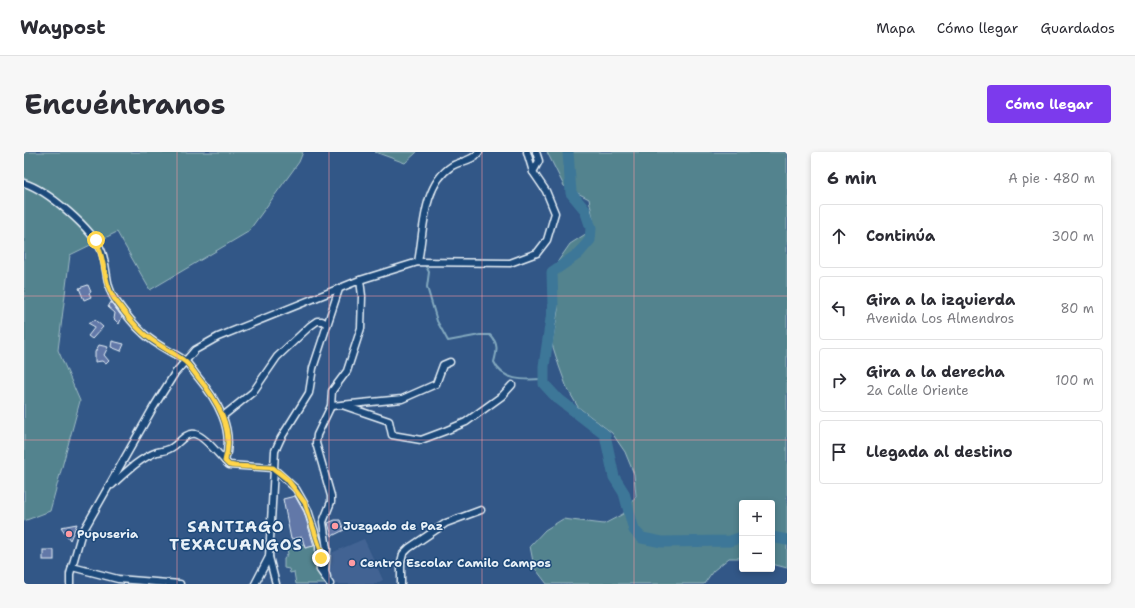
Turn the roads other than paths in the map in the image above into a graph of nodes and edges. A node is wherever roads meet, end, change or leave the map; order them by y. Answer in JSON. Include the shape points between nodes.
{"nodes":[{"id":1,"x":479,"y":152,"type":"edge"},
{"id":2,"x":527,"y":152,"type":"edge"},
{"id":3,"x":536,"y":152,"type":"edge"},
{"id":4,"x":533,"y":172,"type":"junction"},
{"id":5,"x":24,"y":183,"type":"edge"},
{"id":6,"x":418,"y":262,"type":"junction"},
{"id":7,"x":360,"y":280,"type":"junction"},
{"id":8,"x":339,"y":289,"type":"junction"},
{"id":9,"x":326,"y":324,"type":"junction"},
{"id":10,"x":185,"y":361,"type":"junction"},
{"id":11,"x":450,"y":362,"type":"dead end"},
{"id":12,"x":512,"y":385,"type":"dead end"},
{"id":13,"x":342,"y":405,"type":"junction"},
{"id":14,"x":331,"y":406,"type":"junction"},
{"id":15,"x":223,"y":416,"type":"junction"},
{"id":16,"x":225,"y":461,"type":"junction"},
{"id":17,"x":273,"y":468,"type":"junction"},
{"id":18,"x":108,"y":488,"type":"junction"},
{"id":19,"x":481,"y":510,"type":"dead end"},
{"id":20,"x":270,"y":558,"type":"junction"},
{"id":21,"x":72,"y":567,"type":"junction"},
{"id":22,"x":327,"y":578,"type":"junction"},
{"id":23,"x":254,"y":583,"type":"edge"},
{"id":24,"x":70,"y":584,"type":"edge"},
{"id":25,"x":180,"y":584,"type":"edge"},
{"id":26,"x":276,"y":584,"type":"edge"},
{"id":27,"x":330,"y":584,"type":"edge"},
{"id":28,"x":401,"y":584,"type":"edge"}],
"edges":[{"from":1,"to":6,"type":"street","via":[[472,158],[452,166],[436,184],[428,206]]},
{"from":2,"to":4,"type":"street"},
{"from":3,"to":4,"type":"street","via":[[539,161]]},
{"from":4,"to":6,"type":"street","via":[[546,191],[555,214],[548,240],[537,253],[510,263]]},
{"from":5,"to":10,"type":"street","via":[[34,186],[75,217],[96,240],[114,299],[143,333]]},
{"from":6,"to":7,"type":"street"},
{"from":7,"to":8,"type":"street"},
{"from":7,"to":14,"type":"street","via":[[361,328],[346,371],[332,391]]},
{"from":8,"to":9,"type":"street"},
{"from":8,"to":10,"type":"street","via":[[218,337],[195,350]]},
{"from":9,"to":15,"type":"street","via":[[317,321],[310,326],[277,357],[254,392]]},
{"from":9,"to":17,"type":"street","via":[[313,368],[309,394],[281,438],[275,451]]},
{"from":10,"to":15,"type":"street","via":[[214,398]]},
{"from":10,"to":18,"type":"street","via":[[153,408]]},
{"from":11,"to":13,"type":"street","via":[[443,365],[436,384],[408,397]]},
{"from":12,"to":13,"type":"street","via":[[502,396],[466,422],[421,440],[392,435],[389,421]]},
{"from":13,"to":14,"type":"street"},
{"from":14,"to":22,"type":"street","via":[[317,435],[316,443],[331,496],[323,522],[327,549]]},
{"from":15,"to":16,"type":"street","via":[[229,443]]},
{"from":16,"to":17,"type":"street","via":[[235,466]]},
{"from":16,"to":18,"type":"street","via":[[202,438],[191,434],[170,449],[157,452],[139,462]]},
{"from":17,"to":20,"type":"street"},
{"from":17,"to":22,"type":"street","via":[[287,479],[305,503],[321,551],[320,570]]},
{"from":18,"to":21,"type":"street","via":[[81,535]]},
{"from":19,"to":28,"type":"street","via":[[446,523],[409,548],[403,554],[401,562]]},
{"from":20,"to":23,"type":"street"},
{"from":20,"to":26,"type":"street"},
{"from":21,"to":24,"type":"street"},
{"from":21,"to":25,"type":"street","via":[[118,579]]},
{"from":22,"to":27,"type":"street"}]}
